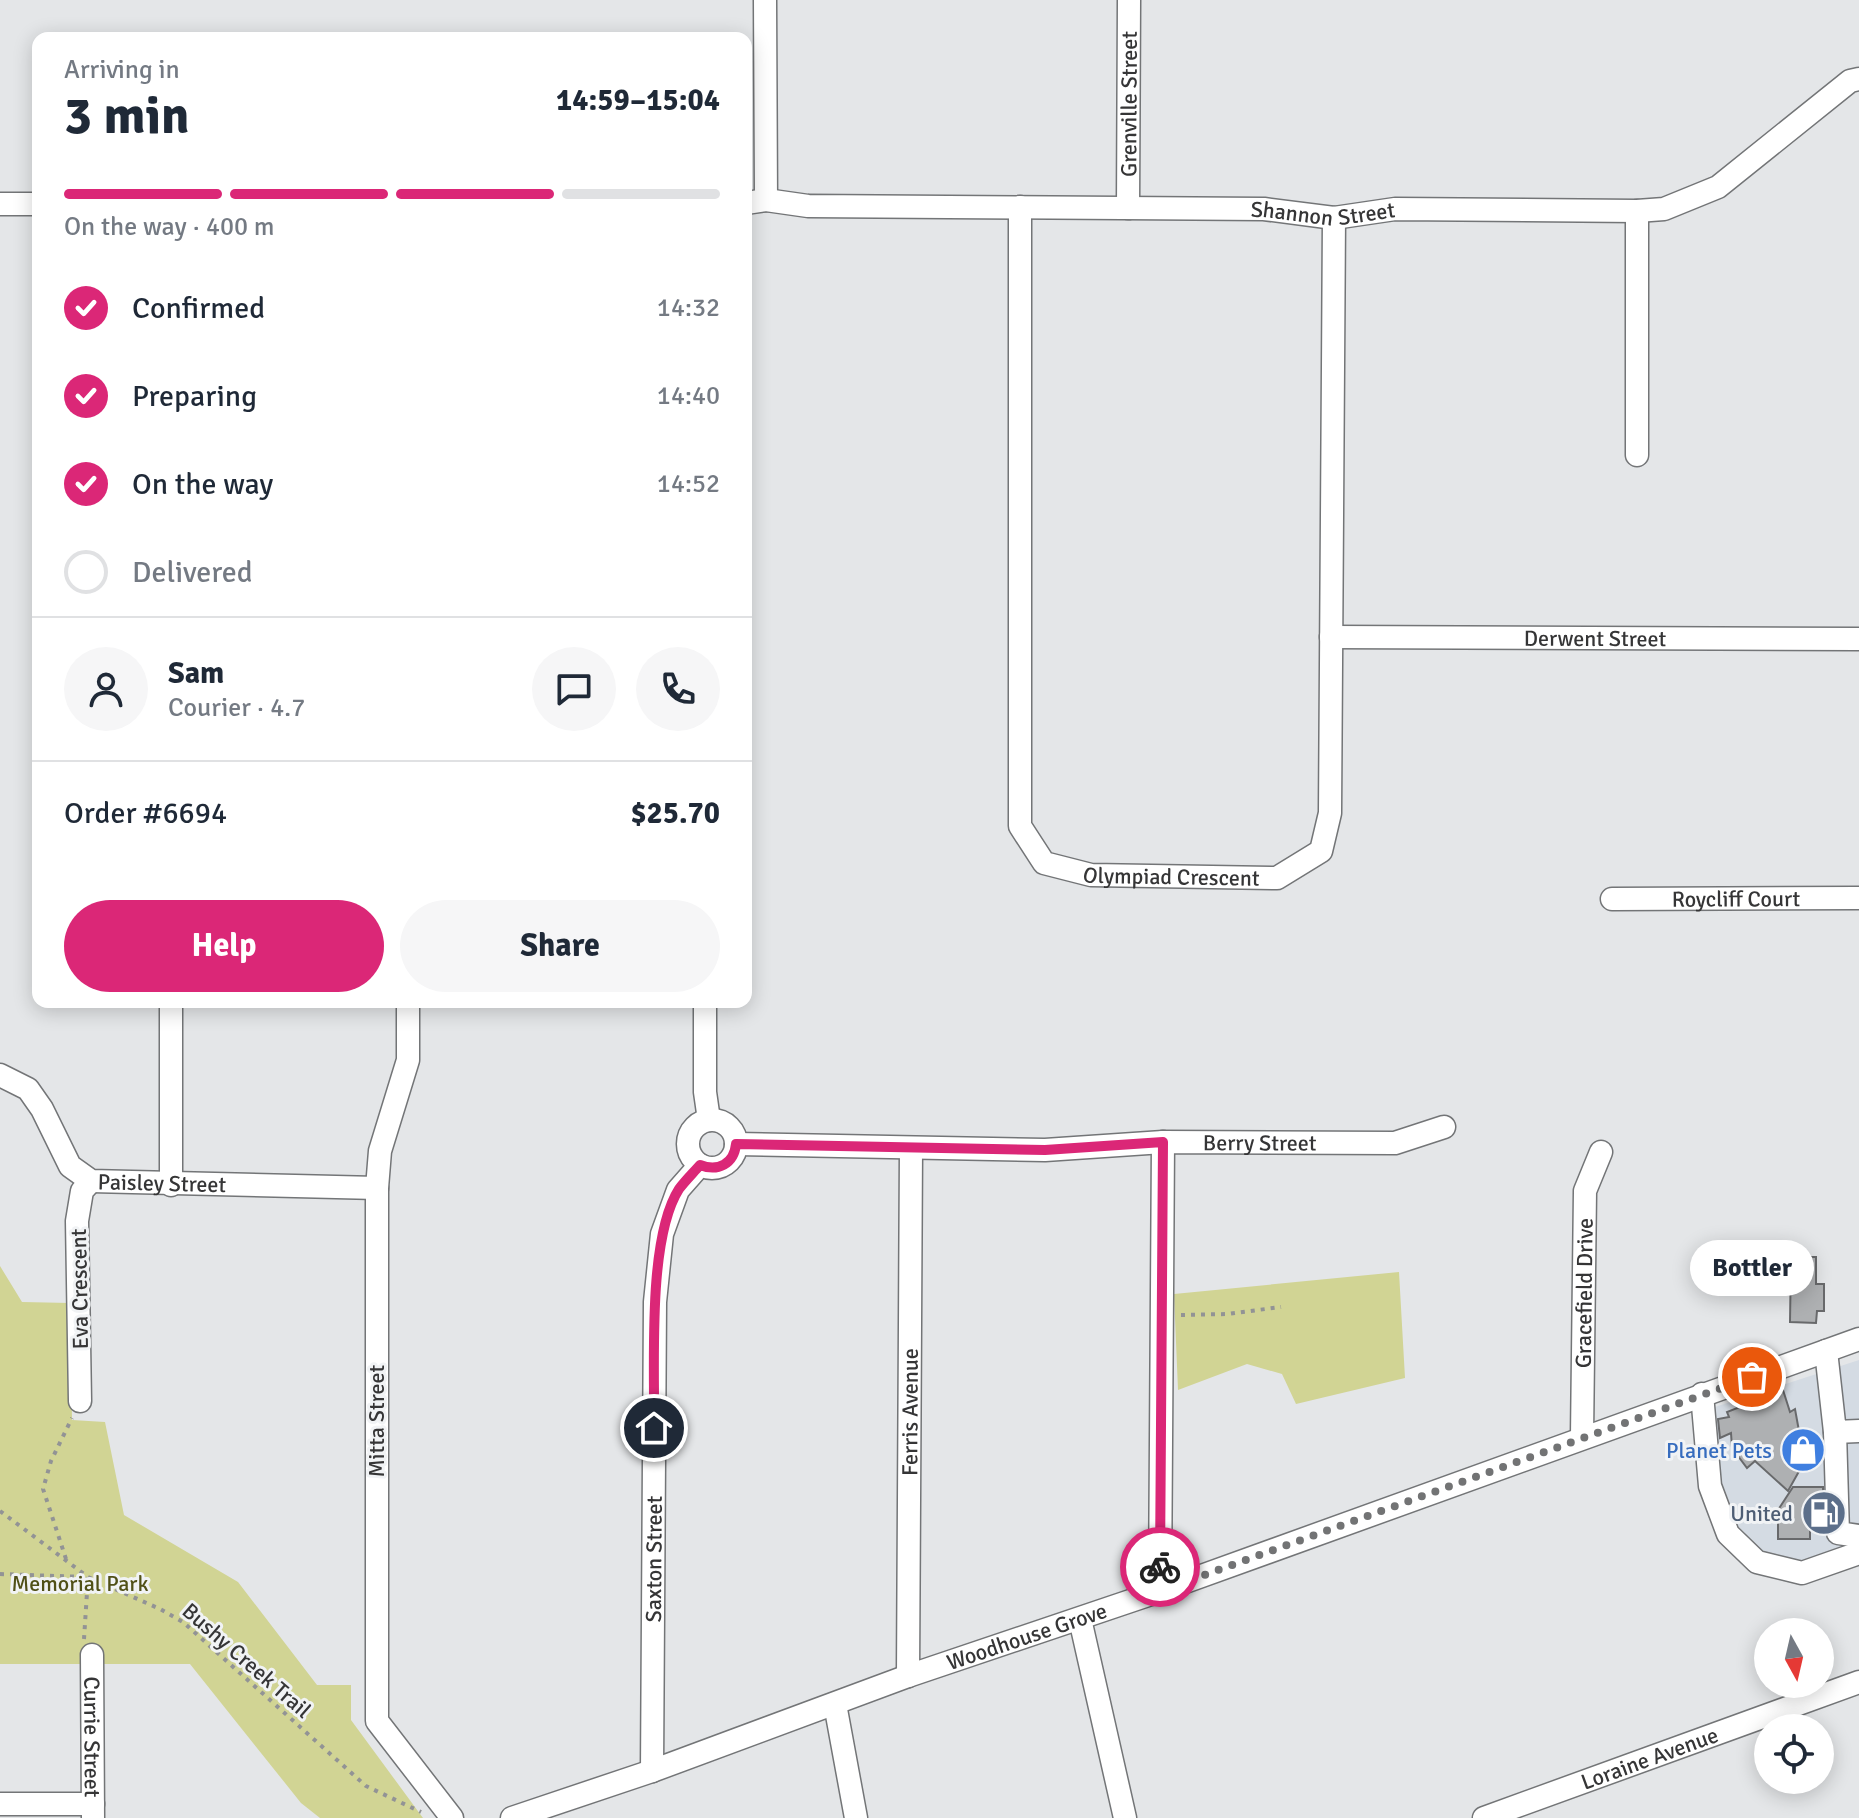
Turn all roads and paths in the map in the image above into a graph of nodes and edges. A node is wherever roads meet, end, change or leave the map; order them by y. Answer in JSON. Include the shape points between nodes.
{"nodes":[{"id":1,"x":765,"y":0,"type":"edge"},
{"id":2,"x":1129,"y":0,"type":"edge"},
{"id":3,"x":1859,"y":79,"type":"edge"},
{"id":4,"x":756,"y":202,"type":"edge"},
{"id":5,"x":0,"y":204,"type":"edge"},
{"id":6,"x":32,"y":204,"type":"edge"},
{"id":7,"x":1020,"y":207,"type":"junction"},
{"id":8,"x":1128,"y":208,"type":"junction"},
{"id":9,"x":1637,"y":211,"type":"junction"},
{"id":10,"x":1334,"y":218,"type":"junction"},
{"id":11,"x":1637,"y":455,"type":"dead end"},
{"id":12,"x":1331,"y":637,"type":"junction"},
{"id":13,"x":1859,"y":639,"type":"edge"},
{"id":14,"x":1859,"y":898,"type":"edge"},
{"id":15,"x":1612,"y":899,"type":"dead end"},
{"id":16,"x":171,"y":1008,"type":"edge"},
{"id":17,"x":408,"y":1008,"type":"edge"},
{"id":18,"x":705,"y":1008,"type":"edge"},
{"id":19,"x":0,"y":1075,"type":"edge"},
{"id":20,"x":709,"y":1120,"type":"junction"},
{"id":21,"x":1444,"y":1127,"type":"dead end"},
{"id":22,"x":1163,"y":1142,"type":"junction"},
{"id":23,"x":736,"y":1144,"type":"junction"},
{"id":24,"x":911,"y":1148,"type":"junction"},
{"id":25,"x":1601,"y":1152,"type":"dead end"},
{"id":26,"x":700,"y":1165,"type":"junction"},
{"id":27,"x":91,"y":1181,"type":"junction"},
{"id":28,"x":171,"y":1185,"type":"junction"},
{"id":29,"x":377,"y":1188,"type":"junction"},
{"id":30,"x":1281,"y":1307,"type":"dead end"},
{"id":31,"x":1181,"y":1315,"type":"dead end"},
{"id":32,"x":1859,"y":1339,"type":"edge"},
{"id":33,"x":1826,"y":1351,"type":"junction"},
{"id":34,"x":1702,"y":1394,"type":"junction"},
{"id":35,"x":80,"y":1401,"type":"joint"},
{"id":36,"x":1859,"y":1431,"type":"edge"},
{"id":37,"x":1835,"y":1432,"type":"junction"},
{"id":38,"x":1582,"y":1437,"type":"junction"},
{"id":39,"x":0,"y":1511,"type":"edge"},
{"id":40,"x":1859,"y":1536,"type":"edge"},
{"id":41,"x":1859,"y":1553,"type":"edge"},
{"id":42,"x":67,"y":1562,"type":"junction"},
{"id":43,"x":0,"y":1574,"type":"edge"},
{"id":44,"x":88,"y":1577,"type":"junction"},
{"id":45,"x":1160,"y":1591,"type":"junction"},
{"id":46,"x":1080,"y":1619,"type":"junction"},
{"id":47,"x":92,"y":1655,"type":"joint"},
{"id":48,"x":908,"y":1676,"type":"junction"},
{"id":49,"x":1859,"y":1682,"type":"edge"},
{"id":50,"x":835,"y":1704,"type":"junction"},
{"id":51,"x":652,"y":1771,"type":"junction"},
{"id":52,"x":0,"y":1804,"type":"edge"},
{"id":53,"x":93,"y":1811,"type":"edge"},
{"id":54,"x":425,"y":1818,"type":"edge"},
{"id":55,"x":452,"y":1818,"type":"edge"},
{"id":56,"x":512,"y":1818,"type":"edge"},
{"id":57,"x":856,"y":1818,"type":"edge"},
{"id":58,"x":1125,"y":1818,"type":"edge"},
{"id":59,"x":1484,"y":1818,"type":"edge"}],
"edges":[{"from":1,"to":4,"type":"street"},
{"from":2,"to":8,"type":"street","name":"Grenville Street"},
{"from":3,"to":9,"type":"street","name":"Shannon Street","via":[[1718,187],[1664,209]]},
{"from":4,"to":7,"type":"street","name":"Shannon Street"},
{"from":5,"to":6,"type":"street"},
{"from":7,"to":8,"type":"street","name":"Shannon Street"},
{"from":7,"to":12,"type":"street","name":"Olympiad Crescent","via":[[1020,826],[1044,863],[1091,875],[1277,878],[1321,851],[1330,813]]},
{"from":8,"to":10,"type":"street","name":"Shannon Street","via":[[1264,209]]},
{"from":9,"to":10,"type":"street","name":"Shannon Street","via":[[1395,209]]},
{"from":9,"to":11,"type":"street"},
{"from":10,"to":12,"type":"street","name":"Olympiad Crescent"},
{"from":12,"to":13,"type":"street","name":"Derwent Street"},
{"from":14,"to":15,"type":"street","name":"Roycliff Court"},
{"from":16,"to":28,"type":"street"},
{"from":17,"to":29,"type":"street","name":"Mitta Street","via":[[408,1060],[380,1151]]},
{"from":18,"to":20,"type":"street"},
{"from":19,"to":27,"type":"street","name":"Paisley Street","via":[[28,1089],[70,1166]]},
{"from":20,"to":23,"type":"street","via":[[729,1127]]},
{"from":20,"to":26,"type":"street","via":[[697,1125],[687,1144]]},
{"from":21,"to":22,"type":"street","name":"Berry Street","via":[[1395,1143]]},
{"from":22,"to":24,"type":"street","name":"Berry Street","via":[[1045,1150]]},
{"from":22,"to":45,"type":"street"},
{"from":23,"to":24,"type":"street","name":"Berry Street"},
{"from":23,"to":26,"type":"street","via":[[722,1167]]},
{"from":24,"to":48,"type":"street","name":"Ferris Avenue"},
{"from":25,"to":38,"type":"street","name":"Gracefield Drive","via":[[1585,1191]]},
{"from":26,"to":51,"type":"street","name":"Saxton Street","via":[[678,1190],[662,1234],[655,1302]]},
{"from":27,"to":28,"type":"street","name":"Paisley Street"},
{"from":27,"to":35,"type":"street","name":"Eva Crescent","via":[[82,1191],[77,1221]]},
{"from":28,"to":29,"type":"street","name":"Paisley Street"},
{"from":29,"to":55,"type":"street","name":"Mitta Street","via":[[377,1721]]},
{"from":30,"to":31,"type":"path"},
{"from":32,"to":33,"type":"street","name":"Woodhouse Grove"},
{"from":33,"to":34,"type":"street","name":"Woodhouse Grove"},
{"from":33,"to":37,"type":"street"},
{"from":34,"to":38,"type":"street","name":"Woodhouse Grove"},
{"from":34,"to":41,"type":"street","via":[[1710,1486],[1728,1534],[1757,1562],[1802,1573]]},
{"from":35,"to":42,"type":"path","via":[[43,1489]]},
{"from":36,"to":37,"type":"street"},
{"from":37,"to":40,"type":"street","via":[[1838,1533]]},
{"from":38,"to":45,"type":"street","name":"Woodhouse Grove"},
{"from":39,"to":42,"type":"path","name":"Bushy Creek Trail"},
{"from":42,"to":44,"type":"path","name":"Bushy Creek Trail"},
{"from":43,"to":44,"type":"path"},
{"from":44,"to":47,"type":"path","via":[[84,1645]]},
{"from":44,"to":54,"type":"path","name":"Bushy Creek Trail","via":[[183,1622],[366,1786]]},
{"from":45,"to":46,"type":"street","name":"Woodhouse Grove"},
{"from":46,"to":48,"type":"street","name":"Woodhouse Grove"},
{"from":46,"to":58,"type":"street"},
{"from":47,"to":53,"type":"street","name":"Currie Street"},
{"from":48,"to":50,"type":"street","name":"Woodhouse Grove"},
{"from":49,"to":59,"type":"street","name":"Loraine Avenue"},
{"from":50,"to":51,"type":"street","name":"Woodhouse Grove"},
{"from":50,"to":57,"type":"street"},
{"from":51,"to":56,"type":"street","name":"Woodhouse Grove"},
{"from":52,"to":53,"type":"street"}]}
